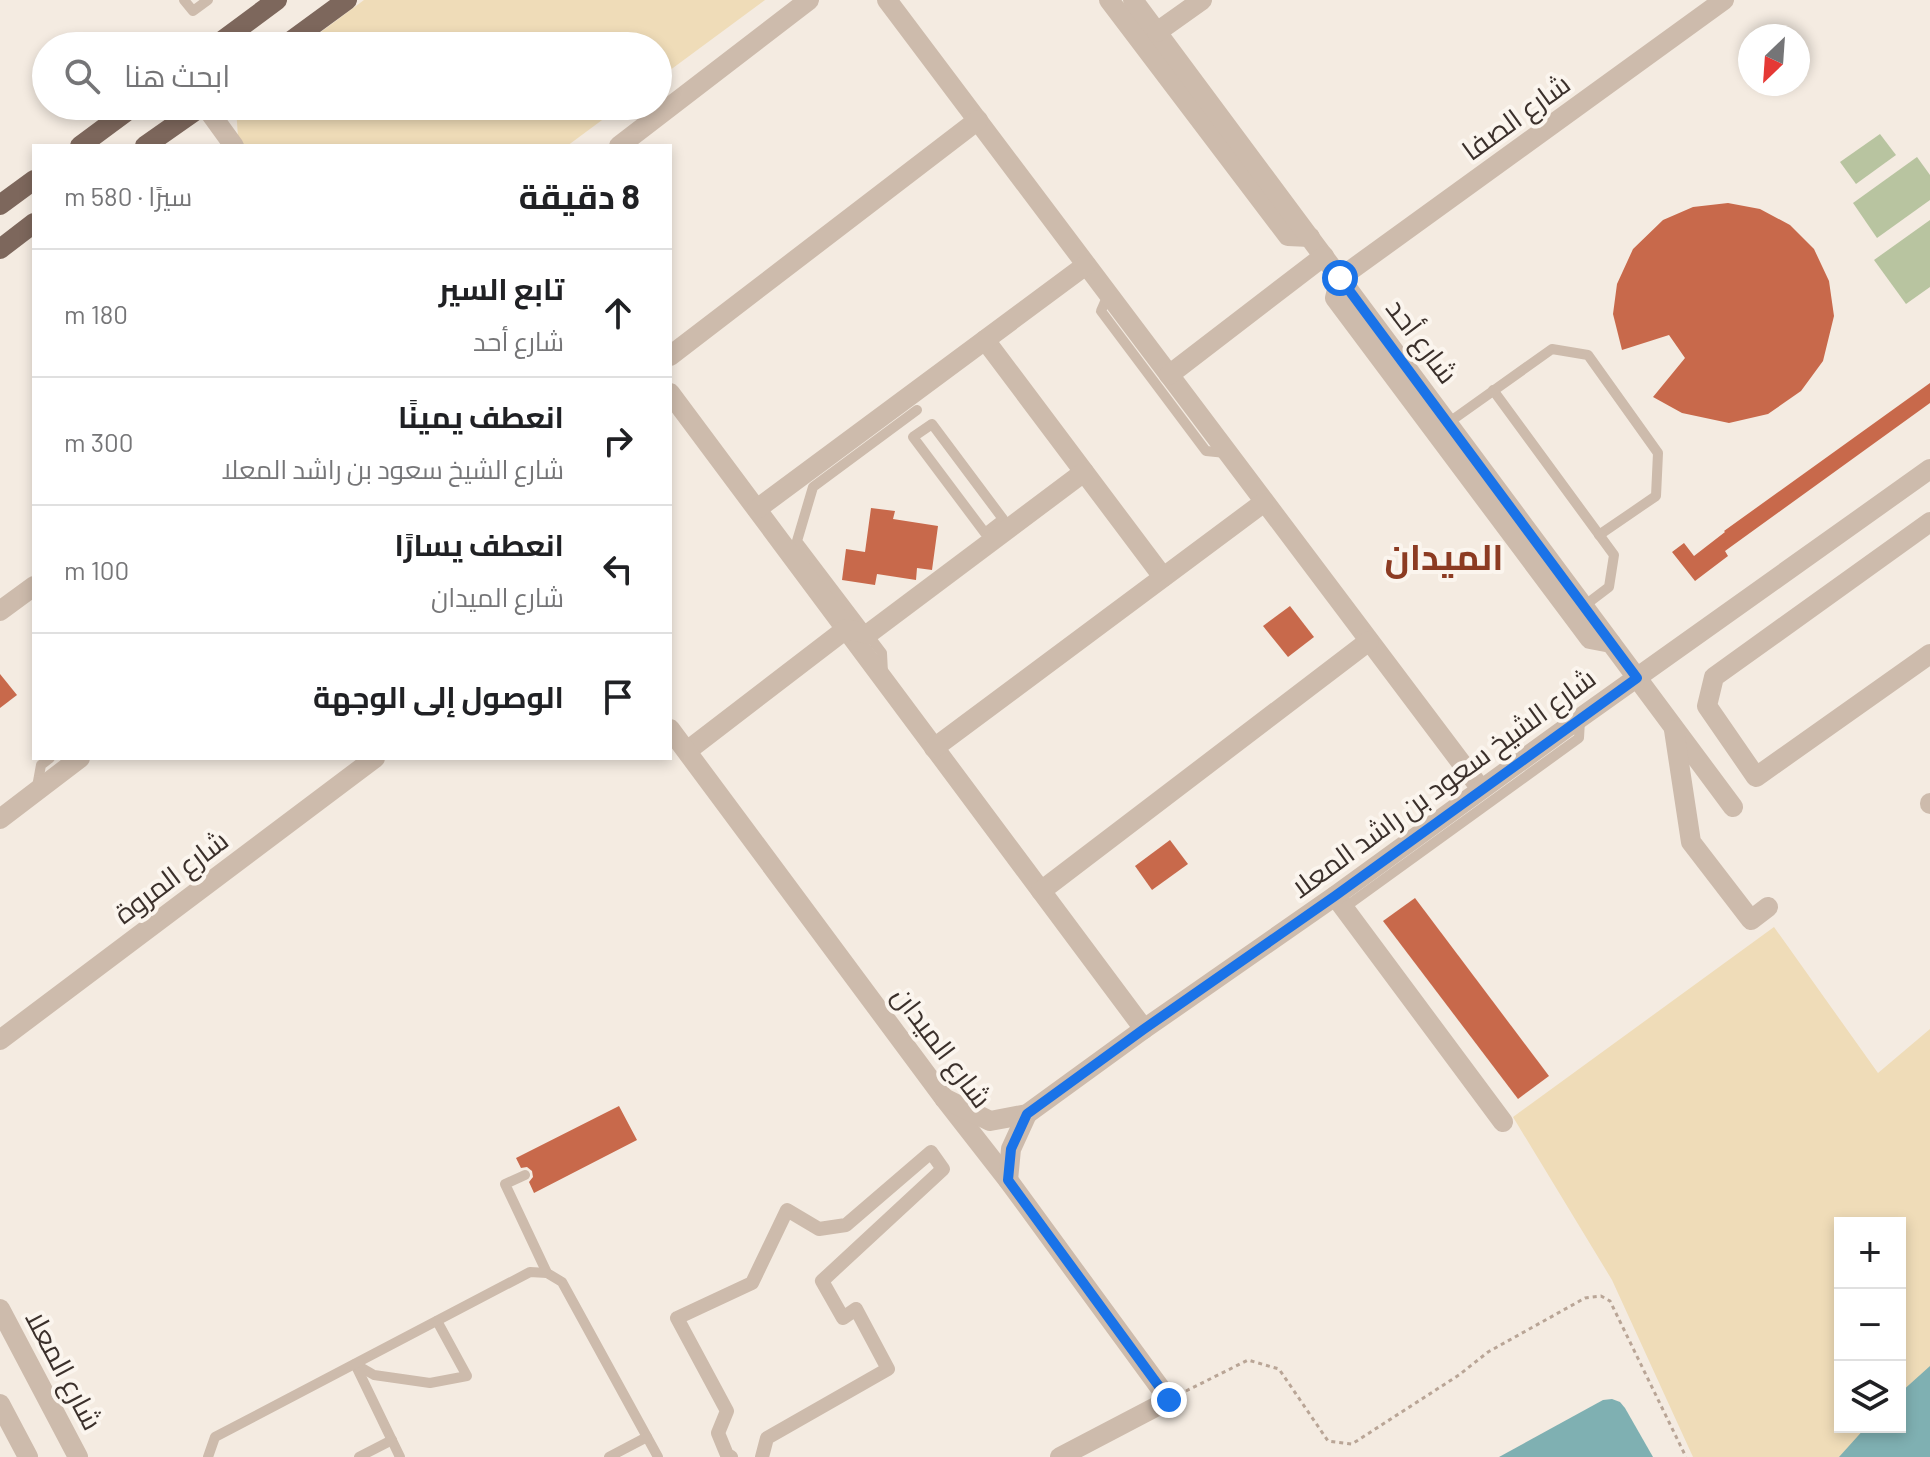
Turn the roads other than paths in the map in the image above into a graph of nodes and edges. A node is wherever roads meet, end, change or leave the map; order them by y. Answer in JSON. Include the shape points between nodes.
{"nodes":[{"id":1,"x":184,"y":0,"type":"edge"},
{"id":2,"x":208,"y":0,"type":"edge"},
{"id":3,"x":347,"y":0,"type":"edge"},
{"id":4,"x":809,"y":0,"type":"edge"},
{"id":5,"x":887,"y":0,"type":"edge"},
{"id":6,"x":1109,"y":0,"type":"edge"},
{"id":7,"x":1133,"y":0,"type":"edge"},
{"id":8,"x":1202,"y":0,"type":"edge"},
{"id":9,"x":1724,"y":0,"type":"edge"},
{"id":10,"x":264,"y":5,"type":"edge"},
{"id":11,"x":232,"y":32,"type":"edge"},
{"id":12,"x":303,"y":32,"type":"edge"},
{"id":13,"x":1157,"y":32,"type":"junction"},
{"id":14,"x":672,"y":105,"type":"edge"},
{"id":15,"x":115,"y":120,"type":"edge"},
{"id":16,"x":183,"y":120,"type":"edge"},
{"id":17,"x":214,"y":120,"type":"edge"},
{"id":18,"x":653,"y":120,"type":"edge"},
{"id":19,"x":978,"y":120,"type":"junction"},
{"id":20,"x":83,"y":144,"type":"edge"},
{"id":21,"x":148,"y":144,"type":"edge"},
{"id":22,"x":232,"y":144,"type":"edge"},
{"id":23,"x":622,"y":144,"type":"edge"},
{"id":24,"x":32,"y":181,"type":"edge"},
{"id":25,"x":0,"y":205,"type":"edge"},
{"id":26,"x":32,"y":225,"type":"edge"},
{"id":27,"x":1310,"y":237,"type":"junction"},
{"id":28,"x":0,"y":249,"type":"edge"},
{"id":29,"x":1324,"y":256,"type":"junction"},
{"id":30,"x":1086,"y":265,"type":"junction"},
{"id":31,"x":1340,"y":278,"type":"junction"},
{"id":32,"x":1108,"y":295,"type":"junction"},
{"id":33,"x":985,"y":340,"type":"junction"},
{"id":34,"x":672,"y":354,"type":"edge"},
{"id":35,"x":1169,"y":375,"type":"junction"},
{"id":36,"x":1493,"y":390,"type":"junction"},
{"id":37,"x":672,"y":396,"type":"edge"},
{"id":38,"x":915,"y":402,"type":"junction"},
{"id":39,"x":1448,"y":423,"type":"junction"},
{"id":40,"x":924,"y":430,"type":"junction"},
{"id":41,"x":1228,"y":454,"type":"junction"},
{"id":42,"x":1930,"y":469,"type":"edge"},
{"id":43,"x":1084,"y":472,"type":"junction"},
{"id":44,"x":1263,"y":503,"type":"junction"},
{"id":45,"x":757,"y":509,"type":"junction"},
{"id":46,"x":1930,"y":522,"type":"edge"},
{"id":47,"x":1599,"y":535,"type":"junction"},
{"id":48,"x":1163,"y":577,"type":"junction"},
{"id":49,"x":32,"y":587,"type":"edge"},
{"id":50,"x":1584,"y":606,"type":"junction"},
{"id":51,"x":0,"y":611,"type":"edge"},
{"id":52,"x":846,"y":629,"type":"junction"},
{"id":53,"x":868,"y":634,"type":"junction"},
{"id":54,"x":1369,"y":641,"type":"junction"},
{"id":55,"x":1611,"y":643,"type":"junction"},
{"id":56,"x":1930,"y":654,"type":"edge"},
{"id":57,"x":1637,"y":678,"type":"junction"},
{"id":58,"x":883,"y":679,"type":"junction"},
{"id":59,"x":1580,"y":718,"type":"junction"},
{"id":60,"x":1674,"y":727,"type":"junction"},
{"id":61,"x":672,"y":732,"type":"edge"},
{"id":62,"x":934,"y":748,"type":"junction"},
{"id":63,"x":687,"y":751,"type":"junction"},
{"id":64,"x":47,"y":760,"type":"edge"},
{"id":65,"x":77,"y":760,"type":"edge"},
{"id":66,"x":372,"y":760,"type":"edge"},
{"id":67,"x":1481,"y":789,"type":"junction"},
{"id":68,"x":36,"y":792,"type":"junction"},
{"id":69,"x":1733,"y":807,"type":"dead end"},
{"id":70,"x":0,"y":819,"type":"edge"},
{"id":71,"x":1041,"y":891,"type":"junction"},
{"id":72,"x":1339,"y":902,"type":"junction"},
{"id":73,"x":1768,"y":907,"type":"dead end"},
{"id":74,"x":1144,"y":1029,"type":"junction"},
{"id":75,"x":0,"y":1040,"type":"edge"},
{"id":76,"x":944,"y":1098,"type":"junction"},
{"id":77,"x":1027,"y":1114,"type":"junction"},
{"id":78,"x":1503,"y":1122,"type":"dead end"},
{"id":79,"x":525,"y":1175,"type":"dead end"},
{"id":80,"x":1008,"y":1180,"type":"junction"},
{"id":81,"x":547,"y":1273,"type":"junction"},
{"id":82,"x":0,"y":1309,"type":"edge"},
{"id":83,"x":437,"y":1321,"type":"junction"},
{"id":84,"x":355,"y":1364,"type":"junction"},
{"id":85,"x":0,"y":1404,"type":"edge"},
{"id":86,"x":647,"y":1437,"type":"junction"},
{"id":87,"x":392,"y":1440,"type":"junction"},
{"id":88,"x":28,"y":1457,"type":"edge"},
{"id":89,"x":78,"y":1457,"type":"edge"},
{"id":90,"x":208,"y":1457,"type":"edge"},
{"id":91,"x":359,"y":1457,"type":"edge"},
{"id":92,"x":400,"y":1457,"type":"edge"},
{"id":93,"x":609,"y":1457,"type":"edge"},
{"id":94,"x":658,"y":1457,"type":"edge"},
{"id":95,"x":731,"y":1457,"type":"edge"},
{"id":96,"x":762,"y":1457,"type":"edge"},
{"id":97,"x":1060,"y":1457,"type":"edge"}],
"edges":[{"from":1,"to":2,"type":"lane","via":[[193,11]]},
{"from":3,"to":12,"type":"main road"},
{"from":4,"to":14,"type":"street"},
{"from":5,"to":19,"type":"street"},
{"from":6,"to":27,"type":"street","via":[[1288,236]]},
{"from":7,"to":13,"type":"street","name":"شارع أحد"},
{"from":8,"to":13,"type":"street"},
{"from":9,"to":31,"type":"street","name":"شارع الصفا"},
{"from":10,"to":11,"type":"main road"},
{"from":13,"to":27,"type":"street","name":"شارع أحد"},
{"from":15,"to":20,"type":"main road"},
{"from":16,"to":21,"type":"main road"},
{"from":17,"to":22,"type":"street"},
{"from":18,"to":23,"type":"street"},
{"from":19,"to":30,"type":"street"},
{"from":19,"to":34,"type":"street"},
{"from":24,"to":25,"type":"main road"},
{"from":26,"to":28,"type":"main road"},
{"from":27,"to":29,"type":"street","name":"شارع أحد"},
{"from":29,"to":31,"type":"street","name":"شارع أحد"},
{"from":29,"to":35,"type":"street"},
{"from":30,"to":32,"type":"street"},
{"from":30,"to":33,"type":"street"},
{"from":31,"to":39,"type":"street","name":"شارع أحد"},
{"from":31,"to":55,"type":"street","via":[[1335,298],[1590,639]]},
{"from":32,"to":35,"type":"street"},
{"from":32,"to":41,"type":"lane","via":[[1101,311],[1206,451]]},
{"from":33,"to":38,"type":"street"},
{"from":33,"to":43,"type":"street"},
{"from":35,"to":41,"type":"street"},
{"from":36,"to":39,"type":"lane"},
{"from":36,"to":47,"type":"lane"},
{"from":36,"to":47,"type":"lane","via":[[1552,349],[1588,355],[1658,453],[1656,496]]},
{"from":37,"to":45,"type":"street"},
{"from":38,"to":40,"type":"lane"},
{"from":38,"to":45,"type":"street"},
{"from":38,"to":53,"type":"lane","via":[[813,487],[797,541]]},
{"from":39,"to":50,"type":"street","name":"شارع أحد"},
{"from":40,"to":40,"type":"lane","via":[[913,437],[985,533],[1003,519],[932,424]]},
{"from":41,"to":44,"type":"street"},
{"from":42,"to":57,"type":"street","name":"شارع الشيخ سعود بن راشد المعلا"},
{"from":43,"to":48,"type":"street"},
{"from":43,"to":53,"type":"street"},
{"from":44,"to":48,"type":"street"},
{"from":44,"to":54,"type":"street"},
{"from":45,"to":52,"type":"street"},
{"from":46,"to":56,"type":"street","via":[[1714,677],[1707,706],[1756,777]]},
{"from":47,"to":50,"type":"lane","via":[[1614,555],[1609,587]]},
{"from":48,"to":62,"type":"street"},
{"from":49,"to":51,"type":"street"},
{"from":50,"to":55,"type":"street","name":"شارع أحد"},
{"from":52,"to":53,"type":"street"},
{"from":52,"to":58,"type":"street"},
{"from":52,"to":63,"type":"street"},
{"from":53,"to":58,"type":"lane","via":[[882,653]]},
{"from":54,"to":67,"type":"street"},
{"from":54,"to":71,"type":"street"},
{"from":55,"to":57,"type":"street","name":"شارع أحد"},
{"from":57,"to":59,"type":"street","name":"شارع الشيخ سعود بن راشد المعلا"},
{"from":57,"to":60,"type":"street","name":"شارع أحد"},
{"from":58,"to":62,"type":"street"},
{"from":59,"to":67,"type":"street","name":"شارع الشيخ سعود بن راشد المعلا"},
{"from":59,"to":72,"type":"lane","via":[[1579,738]]},
{"from":60,"to":69,"type":"street","name":"شارع أحد"},
{"from":60,"to":73,"type":"street","via":[[1691,842],[1751,920]]},
{"from":61,"to":63,"type":"street","name":"شارع الميدان"},
{"from":62,"to":71,"type":"street"},
{"from":63,"to":76,"type":"street","name":"شارع الميدان"},
{"from":64,"to":68,"type":"lane","via":[[41,765]]},
{"from":65,"to":68,"type":"street"},
{"from":66,"to":75,"type":"street","name":"شارع المروة"},
{"from":67,"to":72,"type":"street","name":"شارع الشيخ سعود بن راشد المعلا"},
{"from":68,"to":70,"type":"street"},
{"from":71,"to":74,"type":"street"},
{"from":72,"to":74,"type":"street","name":"شارع الشيخ سعود بن راشد المعلا"},
{"from":72,"to":78,"type":"street"},
{"from":74,"to":77,"type":"street","name":"شارع الشيخ سعود بن راشد المعلا"},
{"from":76,"to":77,"type":"street","name":"شارع الشيخ سعود بن راشد المعلا","via":[[990,1121]]},
{"from":76,"to":80,"type":"street","name":"شارع الميدان"},
{"from":77,"to":80,"type":"street","via":[[1011,1149]]},
{"from":79,"to":81,"type":"lane","via":[[505,1184]]},
{"from":80,"to":97,"type":"street","name":"شارع الميدان","via":[[1169,1400]]},
{"from":81,"to":83,"type":"lane","via":[[530,1272]]},
{"from":81,"to":86,"type":"lane","via":[[562,1282]]},
{"from":82,"to":89,"type":"street","name":"شارع المعلا"},
{"from":83,"to":84,"type":"lane"},
{"from":83,"to":84,"type":"lane","via":[[467,1376],[430,1383],[374,1375]]},
{"from":84,"to":87,"type":"lane"},
{"from":84,"to":90,"type":"lane","via":[[215,1437]]},
{"from":85,"to":88,"type":"street"},
{"from":86,"to":93,"type":"lane"},
{"from":86,"to":94,"type":"lane"},
{"from":87,"to":91,"type":"lane"},
{"from":87,"to":92,"type":"lane"},
{"from":95,"to":96,"type":"street","via":[[718,1433],[727,1411],[677,1318],[752,1283],[787,1210],[819,1229],[846,1225],[931,1152],[943,1169],[822,1281],[843,1318],[856,1309],[888,1369],[767,1438]]}]}
